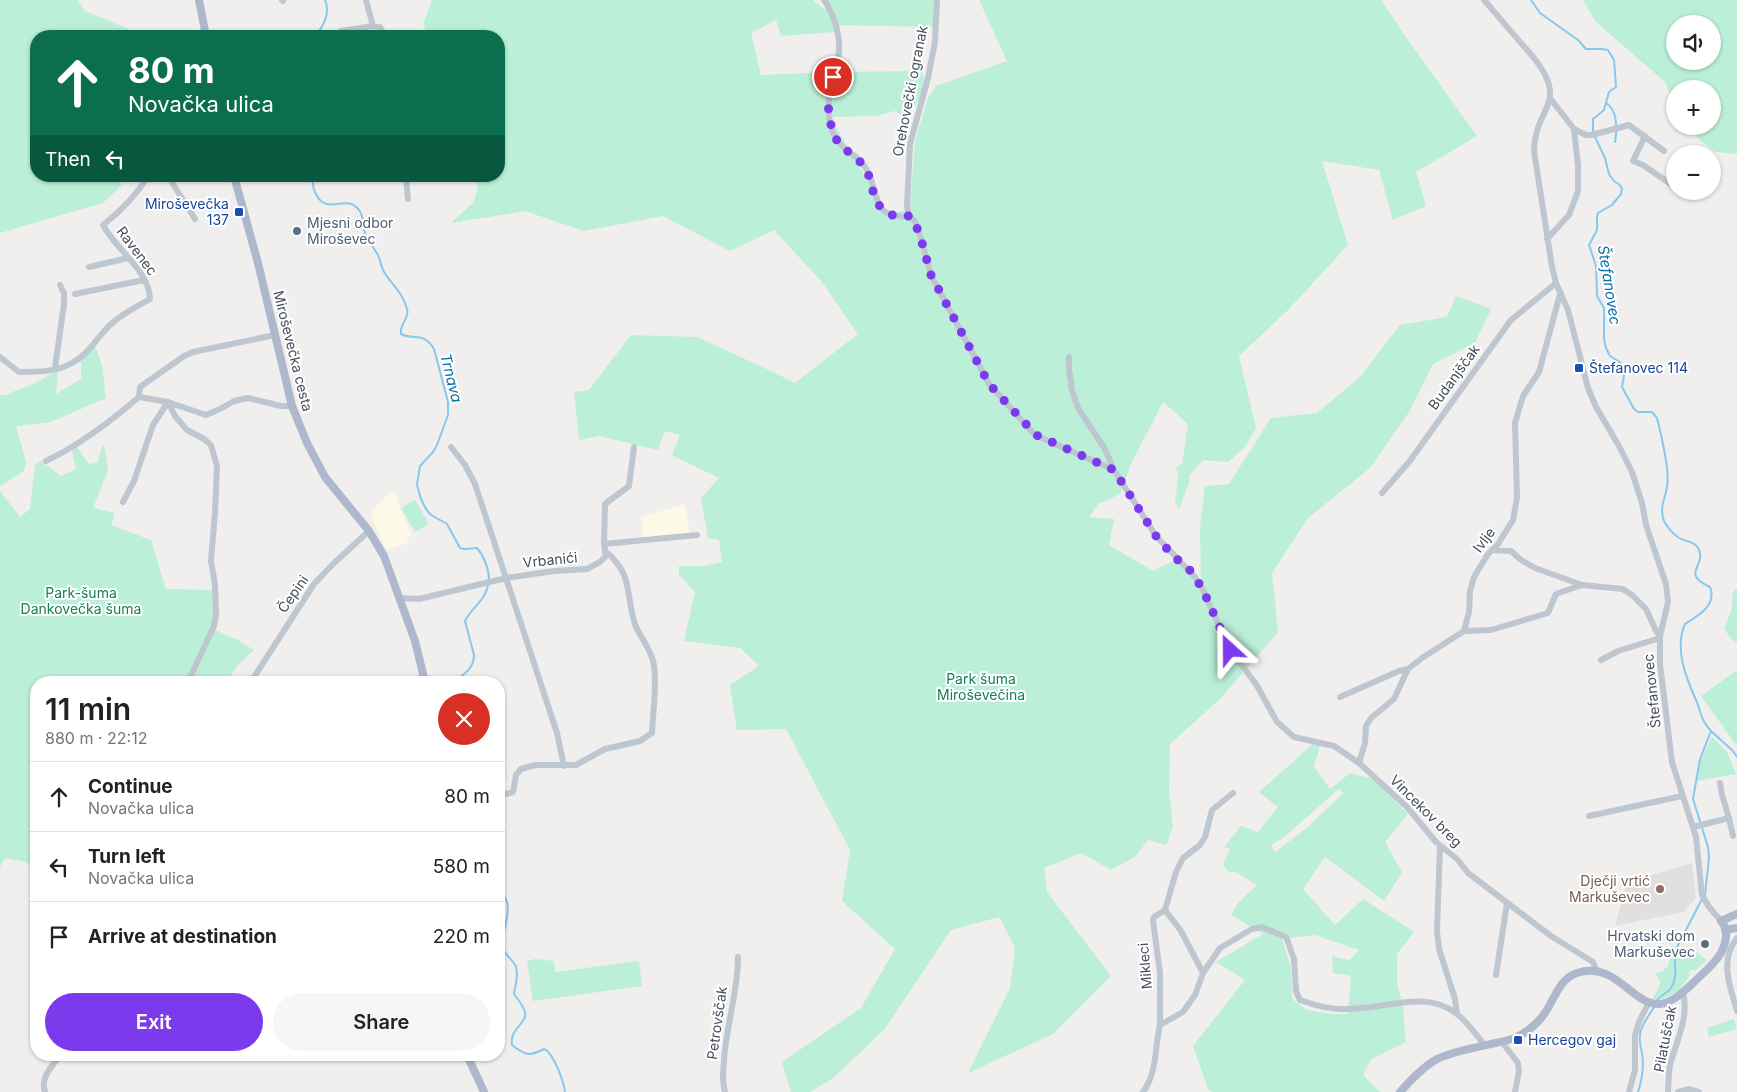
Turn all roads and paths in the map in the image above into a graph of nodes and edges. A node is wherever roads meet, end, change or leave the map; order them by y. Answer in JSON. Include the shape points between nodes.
{"nodes":[{"id":1,"x":198,"y":0,"type":"edge"},
{"id":2,"x":366,"y":0,"type":"edge"},
{"id":3,"x":824,"y":0,"type":"edge"},
{"id":4,"x":936,"y":0,"type":"edge"},
{"id":5,"x":1484,"y":0,"type":"edge"},
{"id":6,"x":374,"y":26,"type":"junction"},
{"id":7,"x":205,"y":30,"type":"edge"},
{"id":8,"x":352,"y":30,"type":"edge"},
{"id":9,"x":382,"y":30,"type":"edge"},
{"id":10,"x":1550,"y":98,"type":"junction"},
{"id":11,"x":1574,"y":129,"type":"junction"},
{"id":12,"x":1645,"y":136,"type":"junction"},
{"id":13,"x":1664,"y":150,"type":"dead end"},
{"id":14,"x":1666,"y":181,"type":"edge"},
{"id":15,"x":144,"y":182,"type":"edge"},
{"id":16,"x":172,"y":182,"type":"edge"},
{"id":17,"x":235,"y":182,"type":"edge"},
{"id":18,"x":406,"y":182,"type":"edge"},
{"id":19,"x":408,"y":198,"type":"dead end"},
{"id":20,"x":909,"y":216,"type":"junction"},
{"id":21,"x":195,"y":219,"type":"dead end"},
{"id":22,"x":1547,"y":239,"type":"junction"},
{"id":23,"x":128,"y":258,"type":"junction"},
{"id":24,"x":89,"y":267,"type":"dead end"},
{"id":25,"x":144,"y":280,"type":"junction"},
{"id":26,"x":1556,"y":283,"type":"junction"},
{"id":27,"x":60,"y":285,"type":"dead end"},
{"id":28,"x":1560,"y":293,"type":"junction"},
{"id":29,"x":75,"y":294,"type":"dead end"},
{"id":30,"x":275,"y":335,"type":"junction"},
{"id":31,"x":0,"y":357,"type":"edge"},
{"id":32,"x":1069,"y":357,"type":"dead end"},
{"id":33,"x":55,"y":368,"type":"junction"},
{"id":34,"x":139,"y":397,"type":"junction"},
{"id":35,"x":168,"y":402,"type":"junction"},
{"id":36,"x":292,"y":406,"type":"junction"},
{"id":37,"x":451,"y":447,"type":"dead end"},
{"id":38,"x":634,"y":447,"type":"dead end"},
{"id":39,"x":46,"y":461,"type":"dead end"},
{"id":40,"x":1114,"y":470,"type":"junction"},
{"id":41,"x":1382,"y":493,"type":"dead end"},
{"id":42,"x":123,"y":502,"type":"dead end"},
{"id":43,"x":369,"y":531,"type":"junction"},
{"id":44,"x":697,"y":535,"type":"dead end"},
{"id":45,"x":604,"y":544,"type":"junction"},
{"id":46,"x":1492,"y":550,"type":"junction"},
{"id":47,"x":605,"y":552,"type":"junction"},
{"id":48,"x":506,"y":578,"type":"junction"},
{"id":49,"x":1582,"y":585,"type":"junction"},
{"id":50,"x":400,"y":598,"type":"junction"},
{"id":51,"x":1464,"y":631,"type":"junction"},
{"id":52,"x":1660,"y":637,"type":"junction"},
{"id":53,"x":1601,"y":660,"type":"dead end"},
{"id":54,"x":1408,"y":669,"type":"junction"},
{"id":55,"x":191,"y":676,"type":"edge"},
{"id":56,"x":256,"y":676,"type":"edge"},
{"id":57,"x":424,"y":676,"type":"edge"},
{"id":58,"x":1340,"y":697,"type":"dead end"},
{"id":59,"x":1359,"y":764,"type":"junction"},
{"id":60,"x":564,"y":766,"type":"junction"},
{"id":61,"x":1720,"y":783,"type":"dead end"},
{"id":62,"x":1233,"y":793,"type":"dead end"},
{"id":63,"x":505,"y":794,"type":"edge"},
{"id":64,"x":1682,"y":796,"type":"junction"},
{"id":65,"x":1590,"y":816,"type":"dead end"},
{"id":66,"x":1729,"y":818,"type":"junction"},
{"id":67,"x":1698,"y":826,"type":"junction"},
{"id":68,"x":1733,"y":836,"type":"dead end"},
{"id":69,"x":1440,"y":846,"type":"junction"},
{"id":70,"x":1507,"y":903,"type":"junction"},
{"id":71,"x":1164,"y":910,"type":"junction"},
{"id":72,"x":1737,"y":914,"type":"edge"},
{"id":73,"x":1721,"y":921,"type":"junction"},
{"id":74,"x":1737,"y":928,"type":"edge"},
{"id":75,"x":1725,"y":930,"type":"junction"},
{"id":76,"x":1737,"y":938,"type":"edge"},
{"id":77,"x":738,"y":957,"type":"dead end"},
{"id":78,"x":1596,"y":970,"type":"junction"},
{"id":79,"x":1203,"y":973,"type":"junction"},
{"id":80,"x":1496,"y":975,"type":"dead end"},
{"id":81,"x":1683,"y":992,"type":"junction"},
{"id":82,"x":1654,"y":1003,"type":"junction"},
{"id":83,"x":1737,"y":1011,"type":"edge"},
{"id":84,"x":1457,"y":1014,"type":"junction"},
{"id":85,"x":1160,"y":1025,"type":"junction"},
{"id":86,"x":1502,"y":1042,"type":"junction"},
{"id":87,"x":1485,"y":1046,"type":"junction"},
{"id":88,"x":56,"y":1061,"type":"edge"},
{"id":89,"x":470,"y":1061,"type":"edge"},
{"id":90,"x":45,"y":1092,"type":"edge"},
{"id":91,"x":484,"y":1092,"type":"edge"},
{"id":92,"x":725,"y":1092,"type":"edge"},
{"id":93,"x":1143,"y":1092,"type":"edge"},
{"id":94,"x":1400,"y":1092,"type":"edge"},
{"id":95,"x":1515,"y":1092,"type":"edge"},
{"id":96,"x":1629,"y":1092,"type":"edge"},
{"id":97,"x":1668,"y":1092,"type":"edge"},
{"id":98,"x":1678,"y":1092,"type":"edge"},
{"id":99,"x":1699,"y":1092,"type":"edge"}],
"edges":[{"from":1,"to":7,"type":"main road"},
{"from":2,"to":6,"type":"street"},
{"from":3,"to":20,"type":"street","via":[[834,17],[839,52],[828,96],[832,130],[839,144],[868,172],[875,199],[881,208],[894,216]]},
{"from":4,"to":20,"type":"street","name":"Orehovečki ogranak","via":[[935,42],[910,144]]},
{"from":5,"to":10,"type":"street","via":[[1541,66]]},
{"from":6,"to":8,"type":"street"},
{"from":6,"to":9,"type":"street"},
{"from":10,"to":11,"type":"street"},
{"from":10,"to":22,"type":"street","name":"Štefanovec","via":[[1534,143]]},
{"from":11,"to":12,"type":"street","via":[[1594,135],[1629,126]]},
{"from":11,"to":22,"type":"street","via":[[1578,191],[1569,215]]},
{"from":12,"to":13,"type":"street"},
{"from":12,"to":14,"type":"street","via":[[1633,161]]},
{"from":15,"to":23,"type":"street","name":"Ravenec","via":[[120,212],[103,225]]},
{"from":16,"to":21,"type":"street"},
{"from":17,"to":30,"type":"main road","name":"Miroševečka cesta"},
{"from":18,"to":19,"type":"street"},
{"from":20,"to":40,"type":"street","via":[[918,228],[931,275],[989,384],[1036,435]]},
{"from":22,"to":26,"type":"street","name":"Štefanovec"},
{"from":23,"to":24,"type":"street"},
{"from":23,"to":25,"type":"street","name":"Ravenec"},
{"from":25,"to":29,"type":"street"},
{"from":25,"to":33,"type":"street","name":"Ravenec","via":[[150,299],[111,324],[76,361]]},
{"from":26,"to":28,"type":"street","name":"Štefanovec"},
{"from":26,"to":41,"type":"street","name":"Budanjščak","via":[[1511,320]]},
{"from":27,"to":33,"type":"street","via":[[64,304]]},
{"from":28,"to":46,"type":"street","name":"Ivlje","via":[[1539,372],[1524,396],[1515,423],[1517,498],[1514,520]]},
{"from":28,"to":52,"type":"street","name":"Štefanovec","via":[[1568,310],[1588,388],[1632,472],[1666,584],[1668,602]]},
{"from":30,"to":34,"type":"street","via":[[193,352],[140,387]]},
{"from":30,"to":36,"type":"main road","name":"Miroševečka cesta"},
{"from":31,"to":33,"type":"street","name":"Ravenec","via":[[19,372]]},
{"from":32,"to":40,"type":"street","name":"Vincekov breg","via":[[1068,369],[1078,408],[1105,449]]},
{"from":34,"to":35,"type":"street"},
{"from":34,"to":39,"type":"street","via":[[70,450]]},
{"from":35,"to":36,"type":"street","via":[[206,415],[248,398]]},
{"from":35,"to":42,"type":"street","via":[[153,425],[134,481]]},
{"from":35,"to":55,"type":"street","via":[[187,430],[210,445],[217,466],[211,561],[216,614],[214,626]]},
{"from":36,"to":43,"type":"main road","name":"Miroševečka cesta","via":[[307,444],[326,477]]},
{"from":37,"to":48,"type":"street","via":[[475,484]]},
{"from":38,"to":45,"type":"street","via":[[629,486],[605,504]]},
{"from":40,"to":59,"type":"street","name":"Vincekov breg","via":[[1156,536],[1175,558],[1186,565],[1203,590],[1230,650],[1256,684],[1277,722],[1294,737],[1334,746]]},
{"from":43,"to":50,"type":"main road","name":"Miroševečka cesta","via":[[384,556]]},
{"from":43,"to":56,"type":"street","name":"Čepini","via":[[314,584]]},
{"from":44,"to":45,"type":"street"},
{"from":45,"to":47,"type":"street"},
{"from":46,"to":49,"type":"street","via":[[1511,551],[1535,568]]},
{"from":46,"to":51,"type":"street","name":"Ivlje","via":[[1474,577]]},
{"from":47,"to":48,"type":"street","name":"Vrbanići","via":[[606,556],[600,562],[586,569]]},
{"from":47,"to":60,"type":"street","via":[[610,553],[626,576],[632,614],[650,651],[655,698],[652,733],[640,741],[605,749],[576,765]]},
{"from":48,"to":50,"type":"street","name":"Vrbanići","via":[[419,599]]},
{"from":48,"to":60,"type":"street","via":[[557,733]]},
{"from":49,"to":51,"type":"street","via":[[1556,594],[1548,612],[1491,630]]},
{"from":49,"to":52,"type":"street","via":[[1623,588],[1646,609]]},
{"from":50,"to":57,"type":"main road","name":"Miroševečka cesta"},
{"from":51,"to":54,"type":"street"},
{"from":52,"to":53,"type":"street"},
{"from":52,"to":64,"type":"street","name":"Štefanovec","via":[[1670,749]]},
{"from":54,"to":58,"type":"street"},
{"from":54,"to":59,"type":"street","via":[[1394,699],[1366,726]]},
{"from":59,"to":69,"type":"street","name":"Vincekov breg","via":[[1407,807]]},
{"from":60,"to":63,"type":"street","via":[[521,768],[516,775],[513,792]]},
{"from":61,"to":66,"type":"street"},
{"from":62,"to":71,"type":"street","name":"Mikleci","via":[[1212,810],[1205,838],[1183,858]]},
{"from":64,"to":65,"type":"street"},
{"from":64,"to":67,"type":"street","name":"Štefanovec"},
{"from":66,"to":67,"type":"street"},
{"from":66,"to":68,"type":"street"},
{"from":67,"to":73,"type":"street","name":"Štefanovec","via":[[1702,895]]},
{"from":69,"to":70,"type":"street","name":"Vincekov breg","via":[[1483,886]]},
{"from":69,"to":84,"type":"street","via":[[1437,931]]},
{"from":70,"to":78,"type":"street","name":"Vincekov breg","via":[[1593,962]]},
{"from":70,"to":80,"type":"street"},
{"from":71,"to":79,"type":"street","via":[[1181,932]]},
{"from":71,"to":85,"type":"street","name":"Mikleci","via":[[1153,920],[1160,972]]},
{"from":72,"to":73,"type":"main road"},
{"from":73,"to":75,"type":"main road"},
{"from":74,"to":75,"type":"main road"},
{"from":75,"to":81,"type":"main road","via":[[1720,955]]},
{"from":76,"to":83,"type":"street","via":[[1729,953],[1726,971]]},
{"from":77,"to":92,"type":"street","name":"Petrovščak","via":[[725,1044]]},
{"from":78,"to":82,"type":"main road"},
{"from":78,"to":86,"type":"main road","via":[[1566,978],[1543,1016],[1525,1033]]},
{"from":79,"to":84,"type":"street","via":[[1220,948],[1252,929],[1262,927],[1286,937],[1294,959],[1296,991],[1300,1000],[1322,1008],[1348,1010],[1401,1002],[1430,1002]]},
{"from":79,"to":85,"type":"street","via":[[1195,995],[1182,1012]]},
{"from":81,"to":82,"type":"main road","via":[[1670,1001]]},
{"from":81,"to":97,"type":"street","name":"Pilatuščak","via":[[1684,1015],[1670,1063]]},
{"from":82,"to":96,"type":"street","via":[[1639,1022],[1635,1035],[1635,1070]]},
{"from":84,"to":87,"type":"street"},
{"from":85,"to":93,"type":"street","via":[[1156,1065]]},
{"from":86,"to":87,"type":"main road"},
{"from":86,"to":95,"type":"street","via":[[1518,1063]]},
{"from":87,"to":94,"type":"main road","via":[[1436,1060]]},
{"from":88,"to":90,"type":"street","via":[[43,1082]]},
{"from":89,"to":91,"type":"main road"},
{"from":98,"to":99,"type":"street","via":[[1688,1089]]}]}
